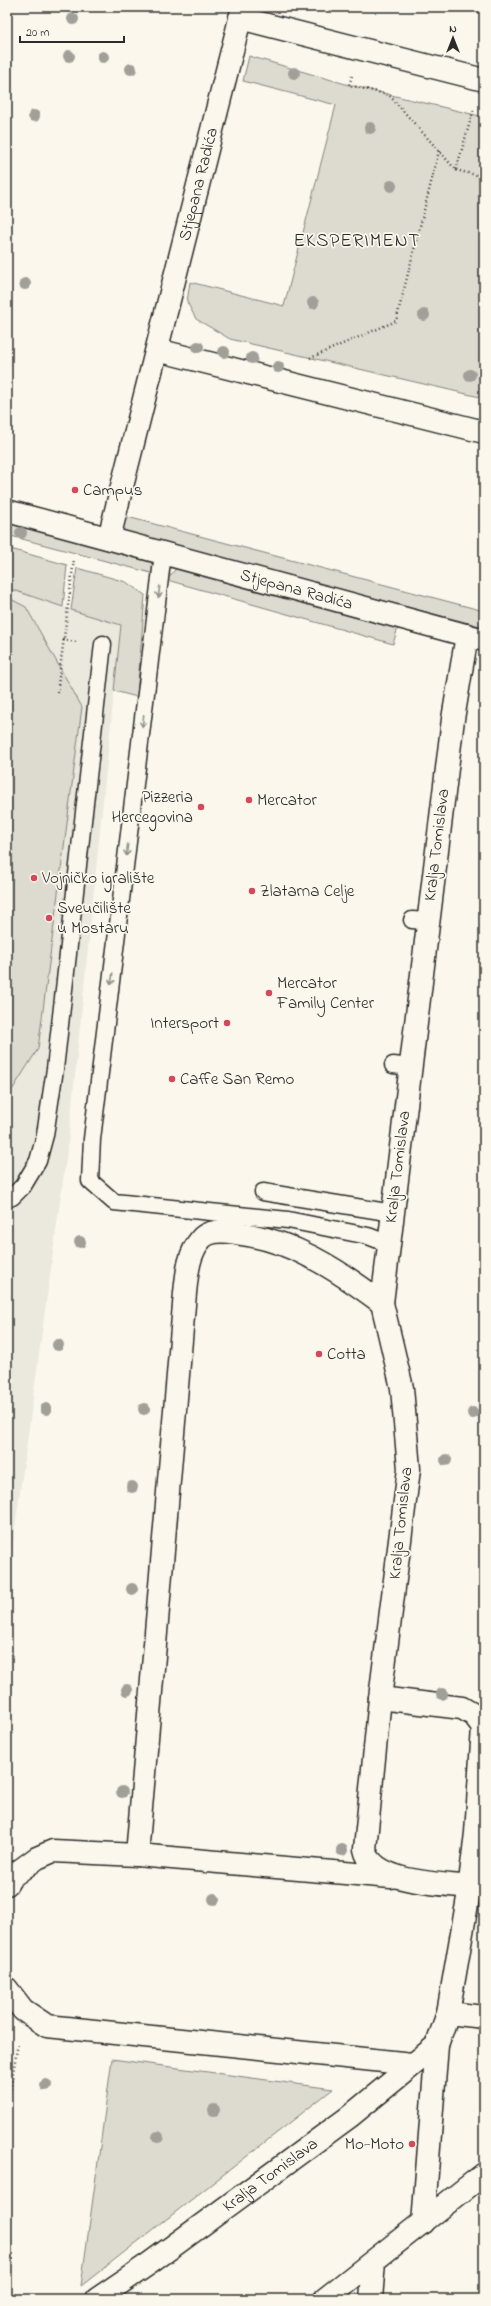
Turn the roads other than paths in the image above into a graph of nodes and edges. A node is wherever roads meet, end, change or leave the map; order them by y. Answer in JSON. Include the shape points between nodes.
{"nodes":[{"id":1,"x":241,"y":13,"type":"edge"},
{"id":2,"x":482,"y":80,"type":"edge"},
{"id":3,"x":157,"y":350,"type":"junction"},
{"id":4,"x":484,"y":432,"type":"edge"},
{"id":5,"x":7,"y":511,"type":"edge"},
{"id":6,"x":109,"y":538,"type":"junction"},
{"id":7,"x":163,"y":553,"type":"junction"},
{"id":8,"x":476,"y":638,"type":"edge"},
{"id":9,"x":103,"y":644,"type":"dead end"},
{"id":10,"x":263,"y":1192,"type":"dead end"},
{"id":11,"x":7,"y":1199,"type":"edge"},
{"id":12,"x":393,"y":1213,"type":"junction"},
{"id":13,"x":389,"y":1244,"type":"junction"},
{"id":14,"x":386,"y":1269,"type":"junction"},
{"id":15,"x":360,"y":1287,"type":"junction"},
{"id":16,"x":382,"y":1303,"type":"junction"},
{"id":17,"x":380,"y":1698,"type":"junction"},
{"id":18,"x":137,"y":1855,"type":"junction"},
{"id":19,"x":394,"y":1877,"type":"junction"},
{"id":20,"x":7,"y":1884,"type":"edge"},
{"id":21,"x":470,"y":1887,"type":"junction"},
{"id":22,"x":7,"y":1988,"type":"edge"},
{"id":23,"x":448,"y":2013,"type":"junction"},
{"id":24,"x":484,"y":2016,"type":"edge"},
{"id":25,"x":437,"y":2045,"type":"junction"},
{"id":26,"x":412,"y":2064,"type":"junction"},
{"id":27,"x":484,"y":2174,"type":"edge"},
{"id":28,"x":423,"y":2222,"type":"junction"},
{"id":29,"x":374,"y":2262,"type":"junction"},
{"id":30,"x":97,"y":2299,"type":"edge"},
{"id":31,"x":325,"y":2299,"type":"edge"},
{"id":32,"x":371,"y":2299,"type":"edge"}],
"edges":[{"from":1,"to":2,"type":"street","name":"Stjepana Radića","via":[[356,48]]},
{"from":1,"to":3,"type":"street","name":"Stjepana Radića"},
{"from":3,"to":4,"type":"street"},
{"from":3,"to":6,"type":"street","name":"Stjepana Radića"},
{"from":5,"to":6,"type":"street","name":"Stjepana Radića"},
{"from":6,"to":7,"type":"street","name":"Stjepana Radića"},
{"from":7,"to":8,"type":"street","name":"Stjepana Radića"},
{"from":7,"to":13,"type":"lane","one_way":true,"via":[[93,1131],[90,1182],[114,1202],[288,1220],[368,1236]]},
{"from":8,"to":12,"type":"street","name":"Kralja Tomislava","via":[[453,719],[420,921],[402,1066]]},
{"from":9,"to":11,"type":"lane","via":[[46,1135],[38,1161],[23,1186]]},
{"from":10,"to":12,"type":"lane"},
{"from":12,"to":13,"type":"street","name":"Kralja Tomislava"},
{"from":13,"to":14,"type":"street","name":"Kralja Tomislava"},
{"from":14,"to":15,"type":"street","via":[[375,1282]]},
{"from":14,"to":16,"type":"street","name":"Kralja Tomislava"},
{"from":15,"to":16,"type":"street"},
{"from":15,"to":18,"type":"street","via":[[309,1255],[259,1236],[230,1232],[209,1234],[193,1249],[185,1293]]},
{"from":16,"to":17,"type":"street","name":"Kralja Tomislava","via":[[402,1388],[409,1469]]},
{"from":17,"to":19,"type":"street","name":"Kralja Tomislava","via":[[365,1849],[367,1858],[376,1867]]},
{"from":17,"to":21,"type":"street","via":[[462,1708],[474,1715],[483,1727],[478,1818]]},
{"from":18,"to":19,"type":"street"},
{"from":18,"to":20,"type":"street","via":[[53,1851],[37,1858],[11,1877]]},
{"from":19,"to":21,"type":"street","name":"Kralja Tomislava"},
{"from":21,"to":23,"type":"street"},
{"from":22,"to":26,"type":"street","via":[[23,2010],[47,2026]]},
{"from":23,"to":24,"type":"street"},
{"from":23,"to":25,"type":"street"},
{"from":25,"to":26,"type":"street","name":"Kralja Tomislava"},
{"from":25,"to":28,"type":"street"},
{"from":26,"to":30,"type":"street","name":"Kralja Tomislava","via":[[349,2116],[150,2263]]},
{"from":27,"to":28,"type":"street"},
{"from":28,"to":29,"type":"street"},
{"from":29,"to":31,"type":"street"},
{"from":29,"to":32,"type":"street"}]}
